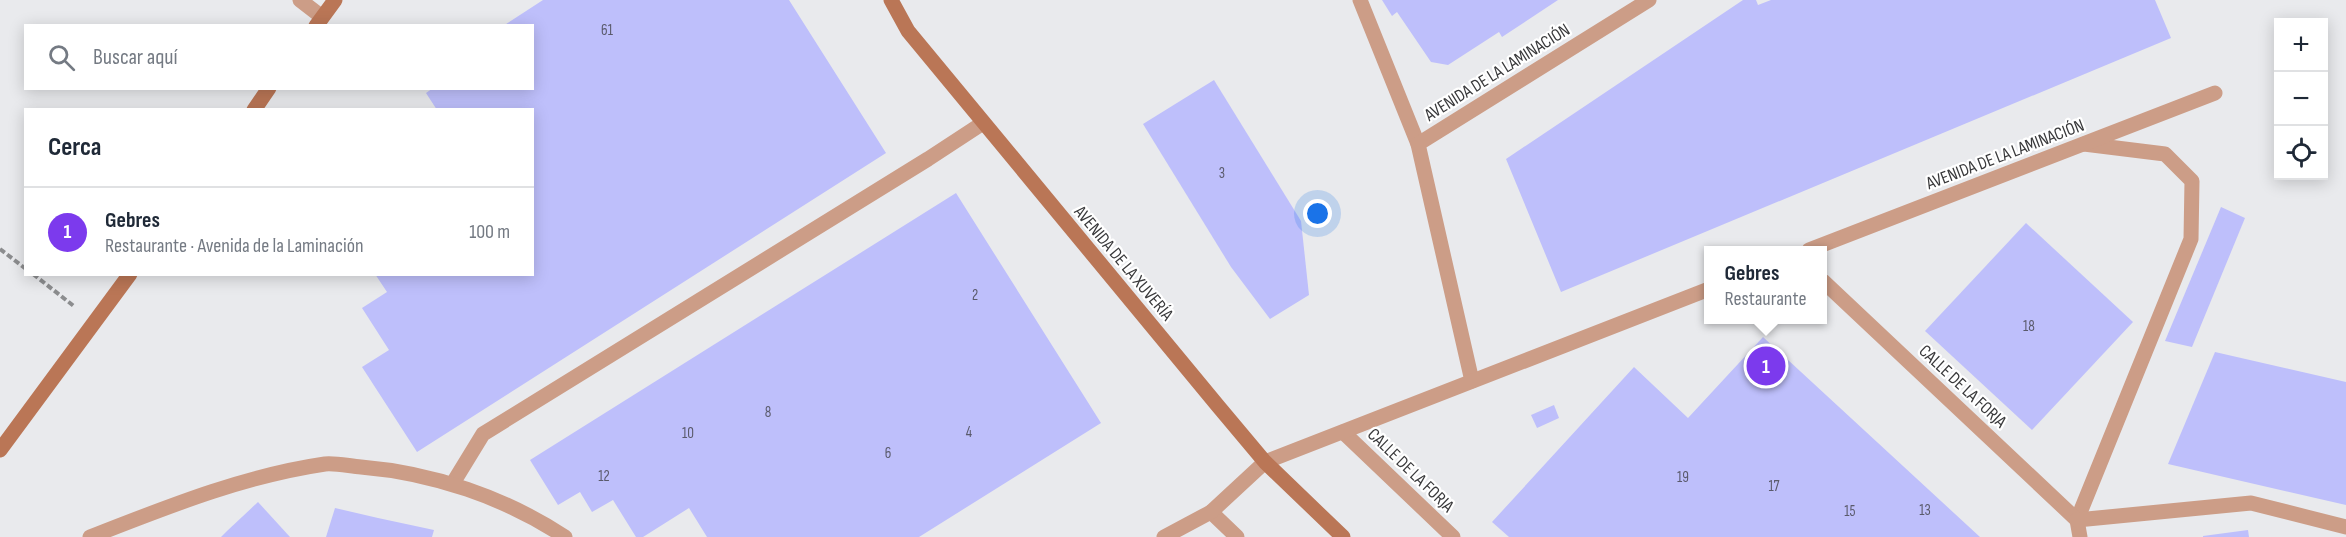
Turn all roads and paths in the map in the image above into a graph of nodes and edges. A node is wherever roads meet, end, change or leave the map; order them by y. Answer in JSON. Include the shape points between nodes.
{"nodes":[{"id":1,"x":300,"y":0,"type":"edge"},
{"id":2,"x":335,"y":0,"type":"edge"},
{"id":3,"x":891,"y":0,"type":"edge"},
{"id":4,"x":1360,"y":0,"type":"edge"},
{"id":5,"x":1649,"y":0,"type":"edge"},
{"id":6,"x":319,"y":21,"type":"edge"},
{"id":7,"x":268,"y":90,"type":"edge"},
{"id":8,"x":2215,"y":93,"type":"dead end"},
{"id":9,"x":255,"y":108,"type":"edge"},
{"id":10,"x":983,"y":123,"type":"junction"},
{"id":11,"x":1419,"y":144,"type":"junction"},
{"id":12,"x":2084,"y":144,"type":"junction"},
{"id":13,"x":1819,"y":246,"type":"edge"},
{"id":14,"x":0,"y":249,"type":"edge"},
{"id":15,"x":24,"y":267,"type":"edge"},
{"id":16,"x":36,"y":276,"type":"edge"},
{"id":17,"x":129,"y":276,"type":"edge"},
{"id":18,"x":1827,"y":284,"type":"edge"},
{"id":19,"x":1704,"y":291,"type":"edge"},
{"id":20,"x":95,"y":322,"type":"junction"},
{"id":21,"x":1473,"y":381,"type":"junction"},
{"id":22,"x":1343,"y":432,"type":"junction"},
{"id":23,"x":0,"y":450,"type":"edge"},
{"id":24,"x":1265,"y":462,"type":"junction"},
{"id":25,"x":453,"y":483,"type":"junction"},
{"id":26,"x":1211,"y":512,"type":"junction"},
{"id":27,"x":2077,"y":520,"type":"junction"},
{"id":28,"x":2346,"y":527,"type":"edge"},
{"id":29,"x":90,"y":537,"type":"edge"},
{"id":30,"x":566,"y":537,"type":"edge"},
{"id":31,"x":1164,"y":537,"type":"edge"},
{"id":32,"x":1238,"y":537,"type":"edge"},
{"id":33,"x":1343,"y":537,"type":"edge"},
{"id":34,"x":1453,"y":537,"type":"edge"},
{"id":35,"x":2080,"y":537,"type":"edge"}],
"edges":[{"from":1,"to":6,"type":"street"},
{"from":2,"to":6,"type":"street"},
{"from":3,"to":10,"type":"street","name":"AVENIDA DE LA XUVERÍA","via":[[908,31]]},
{"from":4,"to":11,"type":"street"},
{"from":5,"to":11,"type":"street","name":"AVENIDA DE LA LAMINACIÓN"},
{"from":7,"to":9,"type":"street"},
{"from":8,"to":12,"type":"street","name":"AVENIDA DE LA LAMINACIÓN"},
{"from":10,"to":24,"type":"street","name":"AVENIDA DE LA XUVERÍA"},
{"from":10,"to":25,"type":"street","via":[[483,434]]},
{"from":11,"to":21,"type":"street","name":"AVENIDA DE LA LAMINACIÓN"},
{"from":12,"to":13,"type":"street","name":"AVENIDA DE LA LAMINACIÓN"},
{"from":12,"to":27,"type":"street","via":[[2164,154],[2192,181],[2191,239]]},
{"from":14,"to":15,"type":"path"},
{"from":16,"to":20,"type":"path"},
{"from":17,"to":20,"type":"street"},
{"from":18,"to":27,"type":"street","name":"CALLE DE LA FORJA"},
{"from":19,"to":21,"type":"street"},
{"from":20,"to":23,"type":"street"},
{"from":21,"to":22,"type":"street"},
{"from":22,"to":24,"type":"street"},
{"from":22,"to":34,"type":"street","name":"CALLE DE LA FORJA"},
{"from":24,"to":26,"type":"street"},
{"from":24,"to":33,"type":"street","name":"AVENIDA DE LA XUVERÍA"},
{"from":25,"to":29,"type":"street","via":[[397,470],[327,464],[234,483]]},
{"from":25,"to":30,"type":"street","via":[[544,523]]},
{"from":26,"to":31,"type":"street"},
{"from":26,"to":32,"type":"street"},
{"from":27,"to":28,"type":"street","via":[[2252,503]]},
{"from":27,"to":35,"type":"street"}]}
